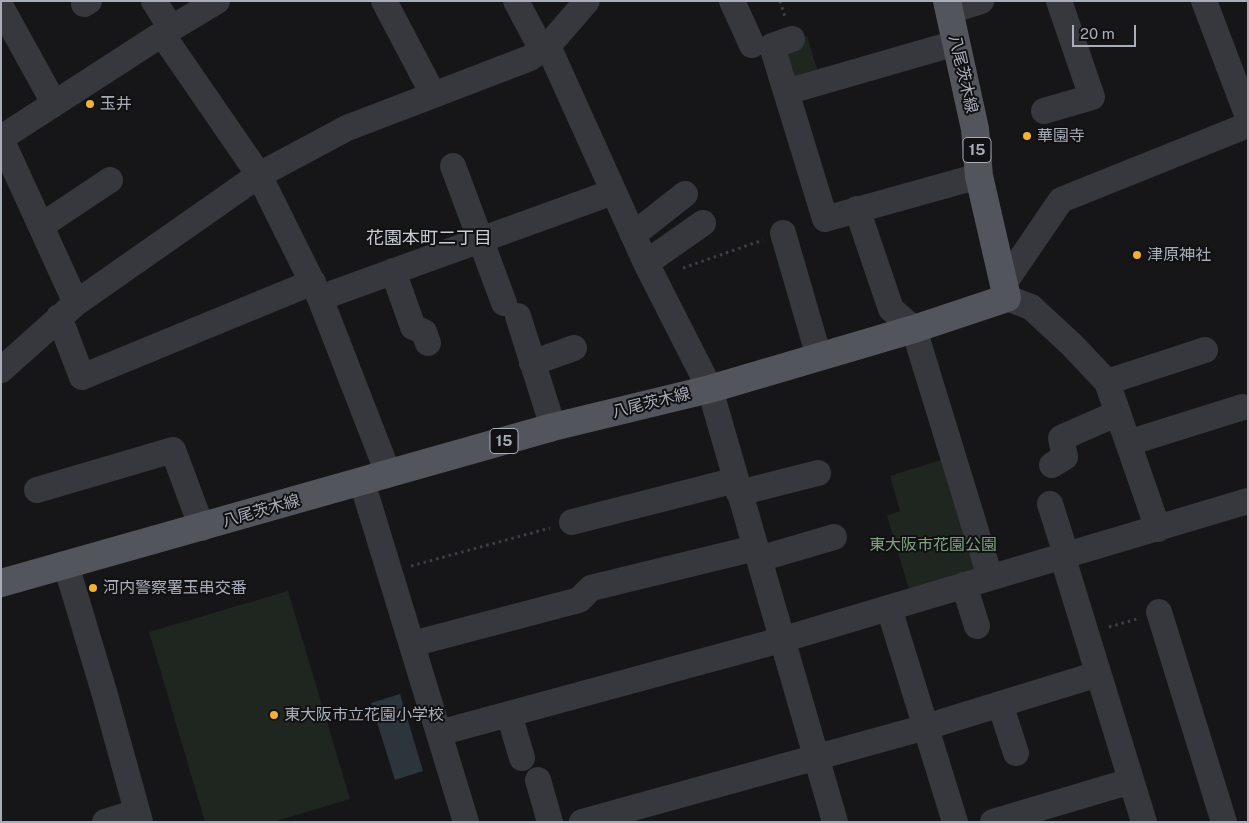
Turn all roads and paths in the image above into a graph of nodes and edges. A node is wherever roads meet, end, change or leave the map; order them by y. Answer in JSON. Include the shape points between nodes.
{"nodes":[{"id":1,"x":154,"y":1,"type":"edge"},
{"id":2,"x":217,"y":1,"type":"edge"},
{"id":3,"x":384,"y":1,"type":"edge"},
{"id":4,"x":516,"y":1,"type":"edge"},
{"id":5,"x":587,"y":1,"type":"edge"},
{"id":6,"x":732,"y":1,"type":"edge"},
{"id":7,"x":981,"y":1,"type":"edge"},
{"id":8,"x":1059,"y":1,"type":"edge"},
{"id":9,"x":1204,"y":1,"type":"edge"},
{"id":10,"x":948,"y":6,"type":"edge"},
{"id":11,"x":1,"y":7,"type":"edge"},
{"id":12,"x":166,"y":31,"type":"junction"},
{"id":13,"x":792,"y":39,"type":"dead end"},
{"id":14,"x":956,"y":43,"type":"junction"},
{"id":15,"x":752,"y":45,"type":"dead end"},
{"id":16,"x":545,"y":48,"type":"junction"},
{"id":17,"x":786,"y":92,"type":"junction"},
{"id":18,"x":432,"y":94,"type":"junction"},
{"id":19,"x":54,"y":103,"type":"junction"},
{"id":20,"x":1044,"y":111,"type":"dead end"},
{"id":21,"x":1248,"y":117,"type":"edge"},
{"id":22,"x":1248,"y":125,"type":"edge"},
{"id":23,"x":1,"y":138,"type":"edge"},
{"id":24,"x":454,"y":166,"type":"dead end"},
{"id":25,"x":259,"y":175,"type":"junction"},
{"id":26,"x":979,"y":176,"type":"junction"},
{"id":27,"x":110,"y":180,"type":"dead end"},
{"id":28,"x":613,"y":192,"type":"junction"},
{"id":29,"x":685,"y":194,"type":"dead end"},
{"id":30,"x":857,"y":209,"type":"junction"},
{"id":31,"x":703,"y":223,"type":"dead end"},
{"id":32,"x":41,"y":226,"type":"junction"},
{"id":33,"x":783,"y":233,"type":"joint"},
{"id":34,"x":633,"y":235,"type":"junction"},
{"id":35,"x":481,"y":240,"type":"junction"},
{"id":36,"x":650,"y":270,"type":"junction"},
{"id":37,"x":393,"y":271,"type":"junction"},
{"id":38,"x":316,"y":290,"type":"junction"},
{"id":39,"x":1005,"y":292,"type":"junction"},
{"id":40,"x":68,"y":310,"type":"junction"},
{"id":41,"x":914,"y":329,"type":"junction"},
{"id":42,"x":428,"y":343,"type":"dead end"},
{"id":43,"x":574,"y":348,"type":"dead end"},
{"id":44,"x":1205,"y":350,"type":"dead end"},
{"id":45,"x":819,"y":357,"type":"junction"},
{"id":46,"x":532,"y":363,"type":"junction"},
{"id":47,"x":1,"y":370,"type":"edge"},
{"id":48,"x":1107,"y":382,"type":"junction"},
{"id":49,"x":710,"y":389,"type":"junction"},
{"id":50,"x":1243,"y":407,"type":"dead end"},
{"id":51,"x":1118,"y":413,"type":"junction"},
{"id":52,"x":553,"y":427,"type":"junction"},
{"id":53,"x":1128,"y":443,"type":"junction"},
{"id":54,"x":1052,"y":465,"type":"dead end"},
{"id":55,"x":388,"y":472,"type":"junction"},
{"id":56,"x":818,"y":473,"type":"dead end"},
{"id":57,"x":362,"y":482,"type":"junction"},
{"id":58,"x":738,"y":486,"type":"junction"},
{"id":59,"x":37,"y":490,"type":"dead end"},
{"id":60,"x":1050,"y":504,"type":"dead end"},
{"id":61,"x":1246,"y":508,"type":"edge"},
{"id":62,"x":572,"y":522,"type":"joint"},
{"id":63,"x":202,"y":528,"type":"junction"},
{"id":64,"x":1158,"y":529,"type":"junction"},
{"id":65,"x":834,"y":537,"type":"dead end"},
{"id":66,"x":757,"y":554,"type":"junction"},
{"id":67,"x":1064,"y":555,"type":"junction"},
{"id":68,"x":66,"y":565,"type":"junction"},
{"id":69,"x":390,"y":571,"type":"junction"},
{"id":70,"x":990,"y":577,"type":"junction"},
{"id":71,"x":1,"y":583,"type":"edge"},
{"id":72,"x":964,"y":585,"type":"junction"},
{"id":73,"x":889,"y":608,"type":"junction"},
{"id":74,"x":1159,"y":612,"type":"joint"},
{"id":75,"x":977,"y":626,"type":"dead end"},
{"id":76,"x":1086,"y":634,"type":"junction"},
{"id":77,"x":781,"y":640,"type":"junction"},
{"id":78,"x":412,"y":644,"type":"junction"},
{"id":79,"x":1098,"y":674,"type":"junction"},
{"id":80,"x":1000,"y":704,"type":"junction"},
{"id":81,"x":509,"y":714,"type":"junction"},
{"id":82,"x":926,"y":727,"type":"junction"},
{"id":83,"x":439,"y":733,"type":"junction"},
{"id":84,"x":1016,"y":753,"type":"dead end"},
{"id":85,"x":522,"y":758,"type":"dead end"},
{"id":86,"x":818,"y":758,"type":"junction"},
{"id":87,"x":538,"y":780,"type":"dead end"},
{"id":88,"x":1131,"y":781,"type":"junction"},
{"id":89,"x":139,"y":817,"type":"edge"},
{"id":90,"x":105,"y":822,"type":"edge"},
{"id":91,"x":466,"y":822,"type":"edge"},
{"id":92,"x":550,"y":822,"type":"edge"},
{"id":93,"x":582,"y":822,"type":"edge"},
{"id":94,"x":835,"y":822,"type":"edge"},
{"id":95,"x":955,"y":822,"type":"edge"},
{"id":96,"x":993,"y":822,"type":"edge"},
{"id":97,"x":1144,"y":822,"type":"edge"},
{"id":98,"x":1224,"y":822,"type":"edge"}],
"edges":[{"from":1,"to":12,"type":"street"},
{"from":2,"to":12,"type":"street"},
{"from":3,"to":18,"type":"street"},
{"from":4,"to":16,"type":"street"},
{"from":5,"to":16,"type":"street"},
{"from":6,"to":15,"type":"street"},
{"from":7,"to":10,"type":"street"},
{"from":8,"to":20,"type":"street","via":[[1092,97]]},
{"from":9,"to":21,"type":"street"},
{"from":10,"to":14,"type":"main road","name":"八尾茨木線","number":"15"},
{"from":11,"to":19,"type":"street"},
{"from":12,"to":19,"type":"street"},
{"from":12,"to":25,"type":"street"},
{"from":13,"to":17,"type":"street","via":[[772,46]]},
{"from":14,"to":17,"type":"street"},
{"from":14,"to":26,"type":"main road","name":"八尾茨木線","number":"15","via":[[975,129]]},
{"from":16,"to":18,"type":"street","via":[[530,58]]},
{"from":16,"to":28,"type":"street"},
{"from":17,"to":30,"type":"street","via":[[825,219]]},
{"from":18,"to":25,"type":"street","via":[[347,128]]},
{"from":19,"to":23,"type":"street"},
{"from":22,"to":39,"type":"street","via":[[1061,200]]},
{"from":23,"to":32,"type":"street"},
{"from":24,"to":35,"type":"street"},
{"from":25,"to":38,"type":"street"},
{"from":25,"to":40,"type":"street"},
{"from":26,"to":30,"type":"street"},
{"from":26,"to":39,"type":"main road","name":"八尾茨木線","number":"15"},
{"from":27,"to":32,"type":"street"},
{"from":28,"to":34,"type":"street"},
{"from":28,"to":35,"type":"street"},
{"from":29,"to":34,"type":"street"},
{"from":30,"to":41,"type":"street","via":[[891,309]]},
{"from":31,"to":36,"type":"street"},
{"from":32,"to":40,"type":"street"},
{"from":33,"to":36,"type":"path"},
{"from":33,"to":45,"type":"street"},
{"from":34,"to":36,"type":"street"},
{"from":35,"to":37,"type":"street"},
{"from":35,"to":46,"type":"street"},
{"from":36,"to":49,"type":"street"},
{"from":37,"to":38,"type":"street"},
{"from":37,"to":42,"type":"street","via":[[413,327],[424,332]]},
{"from":38,"to":40,"type":"street","via":[[82,377]]},
{"from":38,"to":55,"type":"street"},
{"from":39,"to":41,"type":"main road","name":"八尾茨木線","number":"15"},
{"from":39,"to":48,"type":"street","via":[[1031,307]]},
{"from":40,"to":47,"type":"street"},
{"from":41,"to":45,"type":"main road","name":"八尾茨木線","number":"15"},
{"from":41,"to":70,"type":"street"},
{"from":43,"to":46,"type":"street"},
{"from":44,"to":48,"type":"street"},
{"from":45,"to":49,"type":"main road","name":"八尾茨木線","number":"15"},
{"from":46,"to":52,"type":"street"},
{"from":48,"to":51,"type":"street"},
{"from":49,"to":52,"type":"main road","name":"八尾茨木線","number":"15"},
{"from":49,"to":58,"type":"street"},
{"from":50,"to":53,"type":"street"},
{"from":51,"to":53,"type":"street"},
{"from":51,"to":54,"type":"street","via":[[1061,438],[1064,457]]},
{"from":52,"to":55,"type":"main road","name":"八尾茨木線","number":"15"},
{"from":53,"to":64,"type":"street"},
{"from":55,"to":57,"type":"main road","name":"八尾茨木線","number":"15"},
{"from":56,"to":58,"type":"street"},
{"from":57,"to":63,"type":"main road","name":"八尾茨木線","number":"15"},
{"from":57,"to":69,"type":"street"},
{"from":58,"to":62,"type":"street"},
{"from":58,"to":66,"type":"street"},
{"from":59,"to":63,"type":"street","via":[[173,450]]},
{"from":60,"to":67,"type":"street"},
{"from":61,"to":64,"type":"street"},
{"from":62,"to":69,"type":"path"},
{"from":63,"to":68,"type":"main road","name":"八尾茨木線","number":"15"},
{"from":64,"to":67,"type":"street"},
{"from":65,"to":66,"type":"street"},
{"from":66,"to":77,"type":"street"},
{"from":66,"to":78,"type":"street","via":[[591,588],[579,600]]},
{"from":67,"to":70,"type":"street"},
{"from":67,"to":76,"type":"street"},
{"from":68,"to":71,"type":"main road","name":"八尾茨木線","number":"15"},
{"from":68,"to":89,"type":"street"},
{"from":69,"to":78,"type":"street"},
{"from":70,"to":72,"type":"street"},
{"from":72,"to":73,"type":"street"},
{"from":72,"to":75,"type":"street"},
{"from":73,"to":77,"type":"street"},
{"from":73,"to":82,"type":"street"},
{"from":74,"to":76,"type":"path"},
{"from":74,"to":98,"type":"street"},
{"from":76,"to":79,"type":"street"},
{"from":77,"to":81,"type":"street"},
{"from":77,"to":86,"type":"street"},
{"from":78,"to":83,"type":"street"},
{"from":79,"to":80,"type":"street"},
{"from":79,"to":88,"type":"street"},
{"from":80,"to":82,"type":"street"},
{"from":80,"to":84,"type":"street"},
{"from":81,"to":83,"type":"street"},
{"from":81,"to":85,"type":"street"},
{"from":82,"to":86,"type":"street"},
{"from":82,"to":95,"type":"street"},
{"from":83,"to":91,"type":"street"},
{"from":86,"to":93,"type":"street"},
{"from":86,"to":94,"type":"street"},
{"from":87,"to":92,"type":"street"},
{"from":88,"to":96,"type":"street"},
{"from":88,"to":97,"type":"street"},
{"from":89,"to":90,"type":"street"}]}
